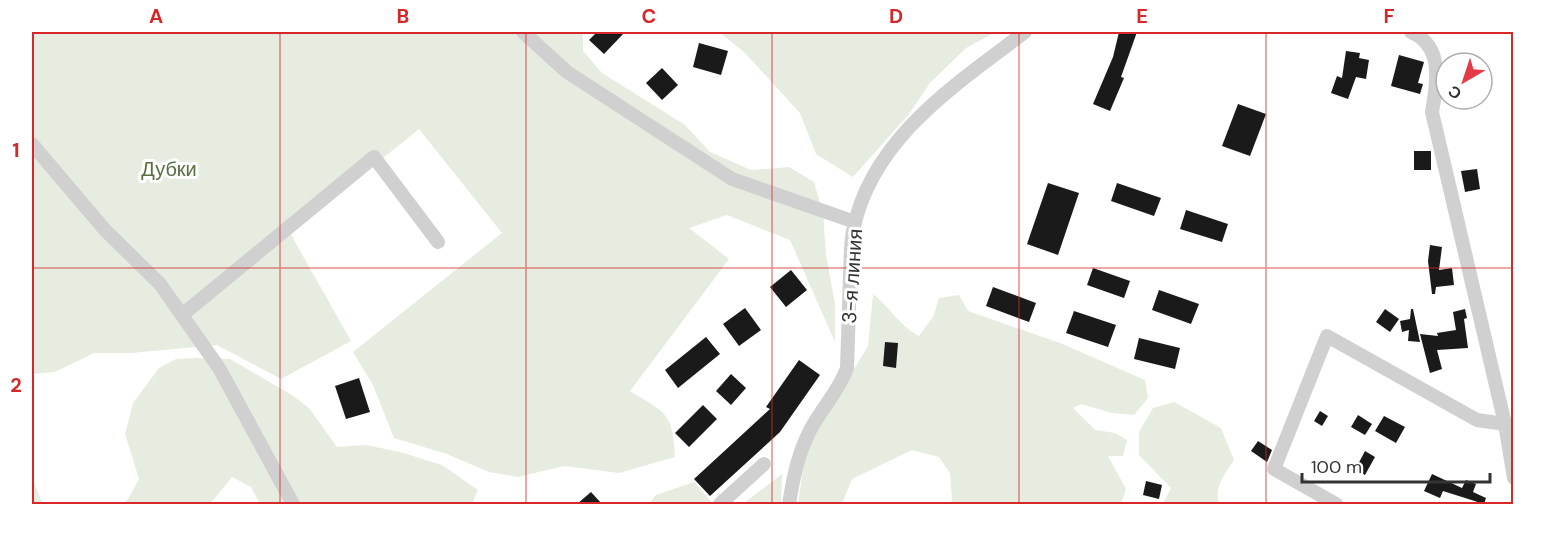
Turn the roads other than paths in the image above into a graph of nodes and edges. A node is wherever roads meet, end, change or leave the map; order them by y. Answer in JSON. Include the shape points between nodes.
{"nodes":[{"id":1,"x":523,"y":32,"type":"edge"},
{"id":2,"x":1025,"y":32,"type":"edge"},
{"id":3,"x":1411,"y":32,"type":"edge"},
{"id":4,"x":32,"y":144,"type":"edge"},
{"id":5,"x":855,"y":222,"type":"junction"},
{"id":6,"x":438,"y":242,"type":"dead end"},
{"id":7,"x":182,"y":315,"type":"junction"},
{"id":8,"x":1505,"y":424,"type":"junction"},
{"id":9,"x":764,"y":465,"type":"dead end"},
{"id":10,"x":1514,"y":478,"type":"edge"},
{"id":11,"x":293,"y":504,"type":"edge"},
{"id":12,"x":720,"y":504,"type":"edge"},
{"id":13,"x":789,"y":504,"type":"edge"},
{"id":14,"x":1336,"y":504,"type":"edge"}],
"edges":[{"from":1,"to":5,"type":"street","via":[[567,72],[732,178]]},
{"from":2,"to":5,"type":"street","name":"3-я линия","via":[[944,94],[901,136],[868,181]]},
{"from":3,"to":8,"type":"street","via":[[1422,36],[1434,54],[1438,80],[1432,112]]},
{"from":4,"to":7,"type":"street","via":[[105,230],[160,284]]},
{"from":5,"to":13,"type":"street","name":"3-я линия","via":[[847,368],[804,440],[795,464]]},
{"from":6,"to":7,"type":"street","via":[[374,157]]},
{"from":7,"to":11,"type":"street","via":[[219,368]]},
{"from":8,"to":10,"type":"street"},
{"from":8,"to":14,"type":"street","via":[[1477,420],[1327,336],[1274,469]]},
{"from":9,"to":12,"type":"street"}]}
